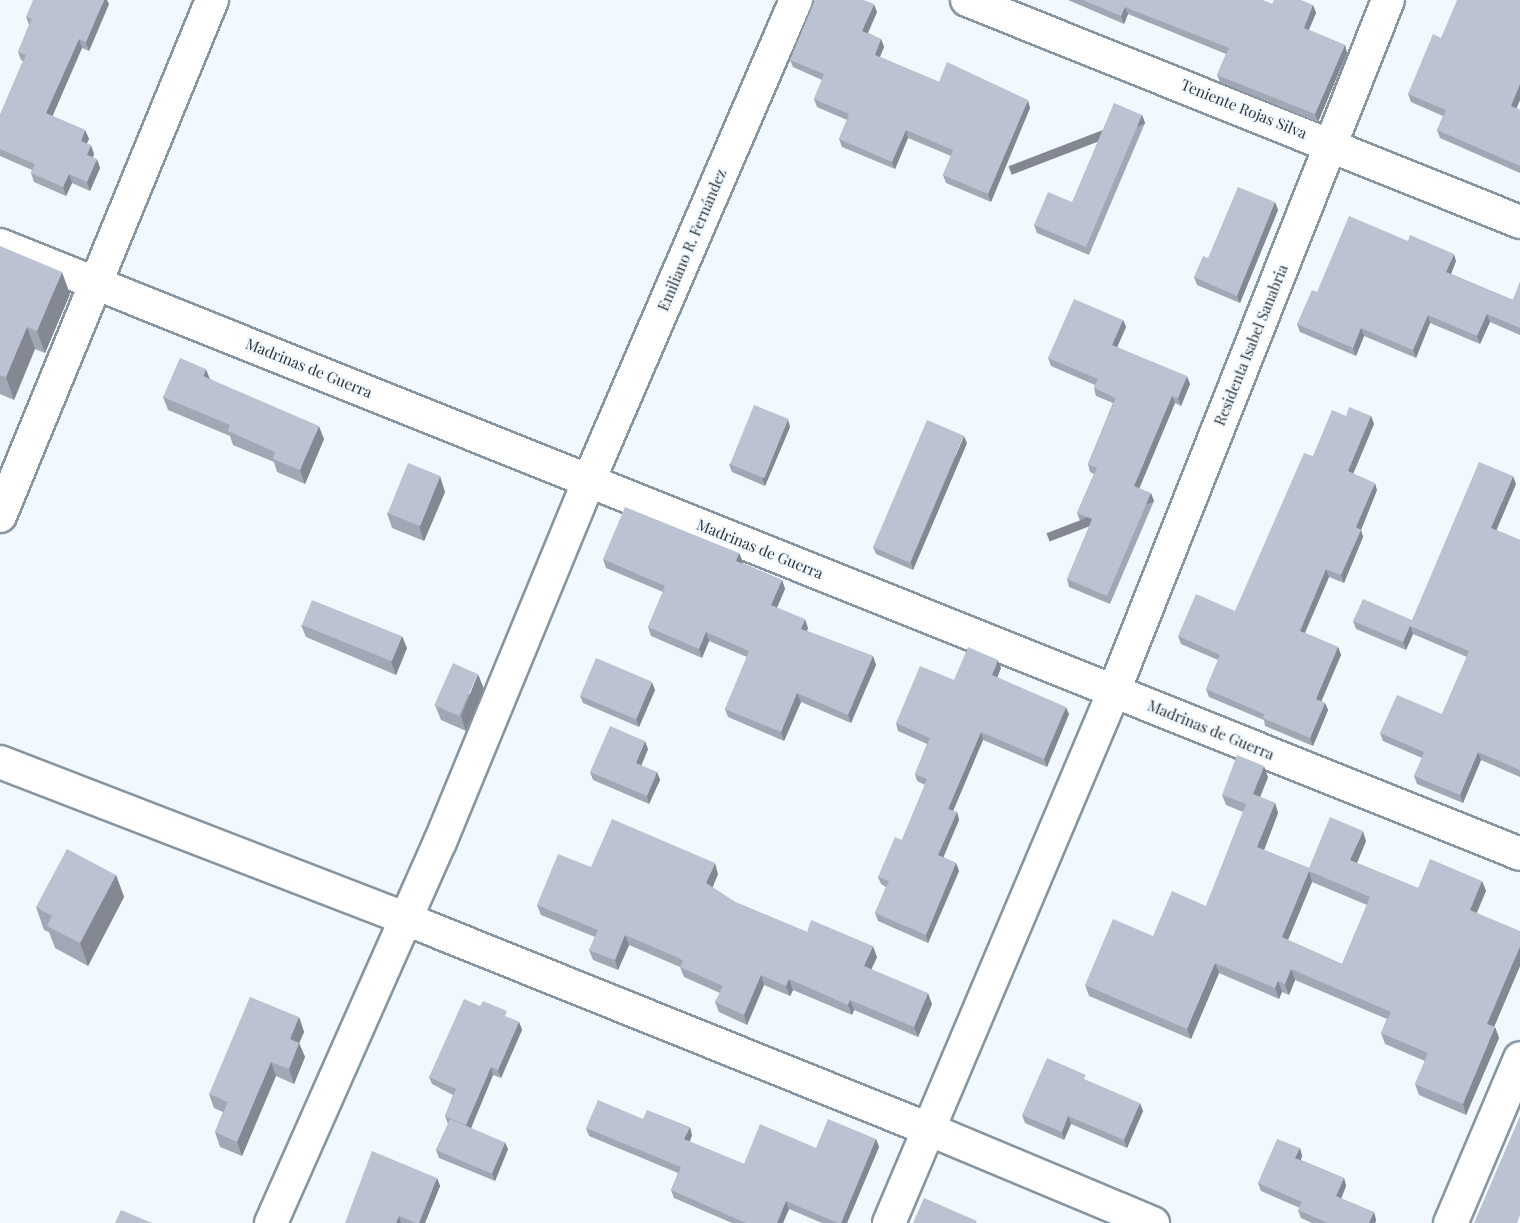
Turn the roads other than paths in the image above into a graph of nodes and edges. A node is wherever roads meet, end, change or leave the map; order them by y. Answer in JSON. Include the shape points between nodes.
{"nodes":[{"id":1,"x":212,"y":0,"type":"edge"},
{"id":2,"x":796,"y":0,"type":"edge"},
{"id":3,"x":967,"y":0,"type":"edge"},
{"id":4,"x":1388,"y":0,"type":"edge"},
{"id":5,"x":1331,"y":144,"type":"junction"},
{"id":6,"x":1520,"y":222,"type":"edge"},
{"id":7,"x":0,"y":245,"type":"edge"},
{"id":8,"x":97,"y":283,"type":"junction"},
{"id":9,"x":588,"y":480,"type":"junction"},
{"id":10,"x":0,"y":516,"type":"edge"},
{"id":11,"x":1114,"y":691,"type":"junction"},
{"id":12,"x":0,"y":762,"type":"edge"},
{"id":13,"x":1520,"y":854,"type":"edge"},
{"id":14,"x":406,"y":919,"type":"junction"},
{"id":15,"x":1520,"y":1058,"type":"edge"},
{"id":16,"x":928,"y":1129,"type":"junction"},
{"id":17,"x":271,"y":1223,"type":"edge"},
{"id":18,"x":889,"y":1223,"type":"edge"},
{"id":19,"x":1153,"y":1223,"type":"edge"},
{"id":20,"x":1450,"y":1223,"type":"edge"}],
"edges":[{"from":1,"to":8,"type":"street"},
{"from":2,"to":9,"type":"street","name":"Emiliano R. Fernández"},
{"from":3,"to":5,"type":"street","name":"Teniente Rojas Silva"},
{"from":4,"to":5,"type":"street","name":"Residenta Isabel Sanabria"},
{"from":5,"to":6,"type":"street","name":"Teniente Rojas Silva"},
{"from":5,"to":11,"type":"street","name":"Residenta Isabel Sanabria"},
{"from":7,"to":8,"type":"street","name":"Madrinas de Guerra"},
{"from":8,"to":9,"type":"street","name":"Madrinas de Guerra"},
{"from":8,"to":10,"type":"street"},
{"from":9,"to":11,"type":"street","name":"Madrinas de Guerra"},
{"from":9,"to":14,"type":"street","name":"Emiliano R. Fernández"},
{"from":11,"to":13,"type":"street","name":"Madrinas de Guerra"},
{"from":11,"to":16,"type":"street","name":"Residenta Isabel Sanabria"},
{"from":12,"to":14,"type":"street"},
{"from":14,"to":16,"type":"street"},
{"from":14,"to":17,"type":"street","name":"Emiliano R. Fernández"},
{"from":15,"to":20,"type":"street"},
{"from":16,"to":18,"type":"street","name":"Residenta Isabel Sanabria"},
{"from":16,"to":19,"type":"street"}]}
